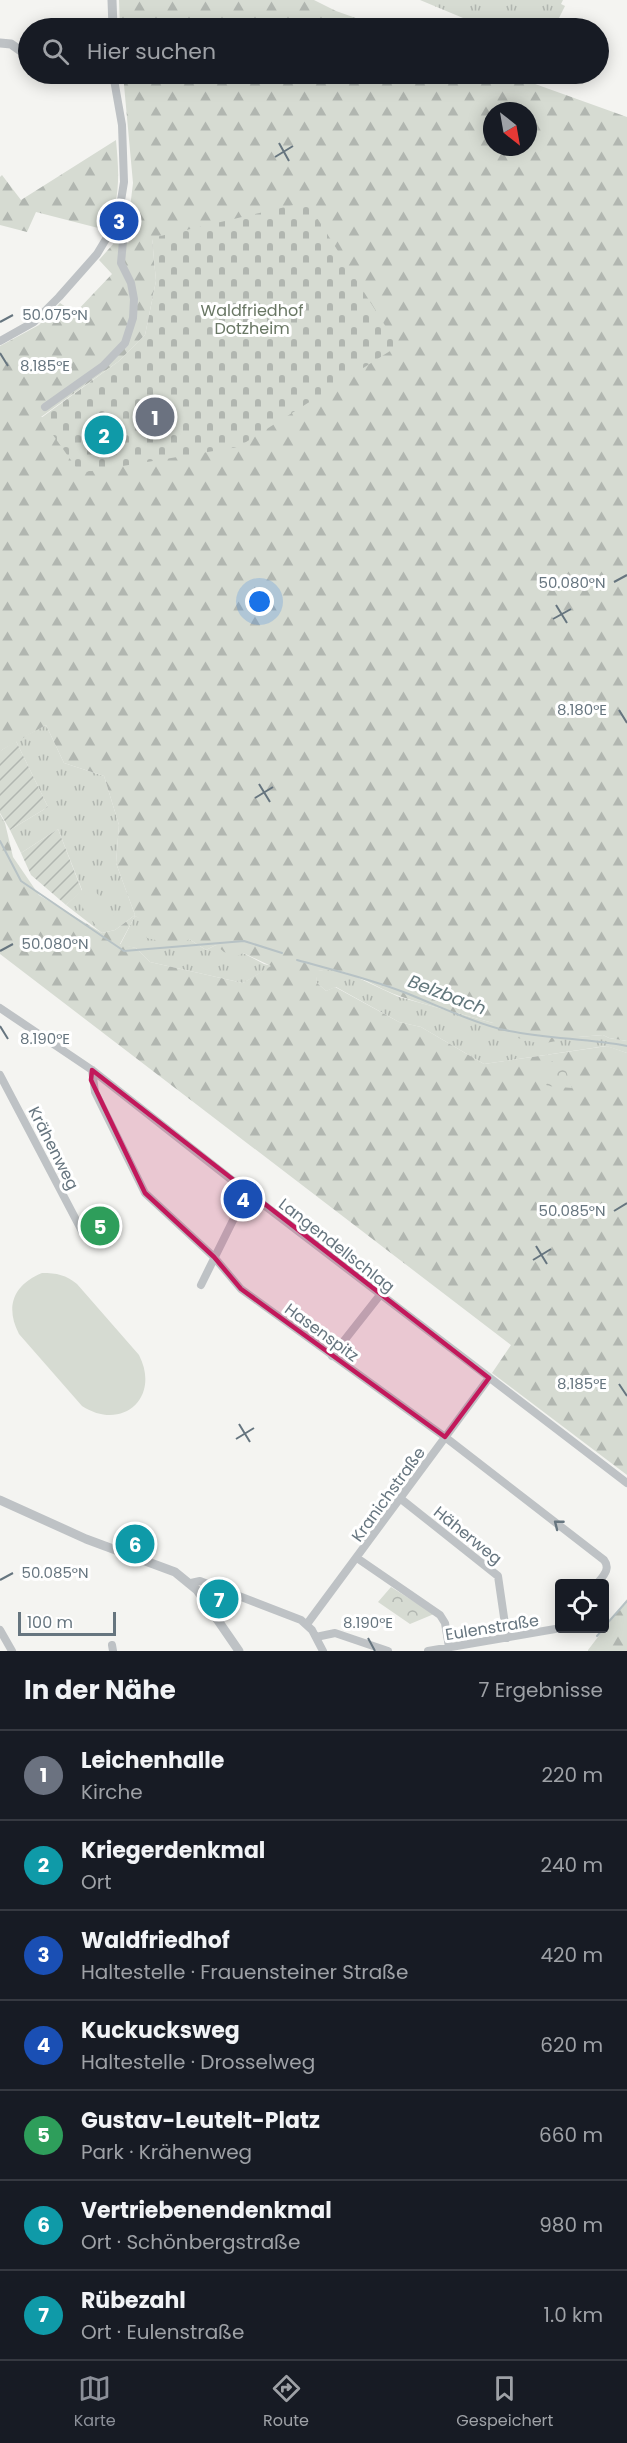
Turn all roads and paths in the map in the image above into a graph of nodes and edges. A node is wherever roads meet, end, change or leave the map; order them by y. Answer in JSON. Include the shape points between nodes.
{"nodes":[{"id":1,"x":112,"y":0,"type":"edge"},
{"id":2,"x":113,"y":18,"type":"edge"},
{"id":3,"x":0,"y":43,"type":"edge"},
{"id":4,"x":18,"y":50,"type":"edge"},
{"id":5,"x":115,"y":84,"type":"edge"},
{"id":6,"x":110,"y":234,"type":"junction"},
{"id":7,"x":0,"y":341,"type":"edge"},
{"id":8,"x":45,"y":407,"type":"dead end"},
{"id":9,"x":0,"y":1008,"type":"edge"},
{"id":10,"x":92,"y":1070,"type":"junction"},
{"id":11,"x":0,"y":1075,"type":"edge"},
{"id":12,"x":247,"y":1192,"type":"junction"},
{"id":13,"x":83,"y":1233,"type":"dead end"},
{"id":14,"x":214,"y":1257,"type":"junction"},
{"id":15,"x":201,"y":1285,"type":"dead end"},
{"id":16,"x":380,"y":1295,"type":"junction"},
{"id":17,"x":332,"y":1356,"type":"junction"},
{"id":18,"x":489,"y":1378,"type":"junction"},
{"id":19,"x":445,"y":1437,"type":"junction"},
{"id":20,"x":627,"y":1483,"type":"edge"},
{"id":21,"x":401,"y":1499,"type":"junction"},
{"id":22,"x":0,"y":1500,"type":"edge"},
{"id":23,"x":357,"y":1558,"type":"junction"},
{"id":24,"x":600,"y":1579,"type":"edge"},
{"id":25,"x":191,"y":1583,"type":"junction"},
{"id":26,"x":306,"y":1624,"type":"junction"},
{"id":27,"x":0,"y":1630,"type":"edge"},
{"id":28,"x":555,"y":1630,"type":"edge"},
{"id":29,"x":316,"y":1637,"type":"junction"},
{"id":30,"x":507,"y":1638,"type":"junction"},
{"id":31,"x":449,"y":1647,"type":"junction"},
{"id":32,"x":12,"y":1651,"type":"edge"},
{"id":33,"x":239,"y":1651,"type":"edge"},
{"id":34,"x":323,"y":1651,"type":"edge"},
{"id":35,"x":388,"y":1651,"type":"edge"},
{"id":36,"x":428,"y":1651,"type":"edge"}],
"edges":[{"from":1,"to":2,"type":"street"},
{"from":3,"to":4,"type":"street"},
{"from":5,"to":6,"type":"street","via":[[122,125],[124,182],[121,208]]},
{"from":6,"to":7,"type":"street","via":[[85,269],[34,322]]},
{"from":6,"to":8,"type":"street","via":[[123,241],[121,263],[134,299],[125,343],[103,366]]},
{"from":9,"to":10,"type":"street","name":"Langendellschlag"},
{"from":10,"to":12,"type":"street","name":"Langendellschlag"},
{"from":10,"to":14,"type":"street","name":"Hasenspitz","via":[[94,1092],[145,1193]]},
{"from":11,"to":13,"type":"street","name":"Krähenweg"},
{"from":12,"to":14,"type":"street"},
{"from":12,"to":16,"type":"street","name":"Langendellschlag"},
{"from":14,"to":15,"type":"street"},
{"from":14,"to":17,"type":"street","name":"Hasenspitz","via":[[241,1289]]},
{"from":16,"to":17,"type":"street"},
{"from":16,"to":18,"type":"street","name":"Langendellschlag"},
{"from":17,"to":19,"type":"street","name":"Hasenspitz"},
{"from":18,"to":19,"type":"street","name":"Kranichstraße"},
{"from":18,"to":20,"type":"street","name":"Langendellschlag"},
{"from":19,"to":21,"type":"street","name":"Kranichstraße"},
{"from":24,"to":19,"type":"street","name":"Hasenspitz","one_way":true,"via":[[607,1569],[604,1560]]},
{"from":21,"to":23,"type":"street","name":"Kranichstraße"},
{"from":21,"to":30,"type":"street","name":"Häherweg","via":[[498,1576]]},
{"from":22,"to":25,"type":"street","via":[[86,1539],[164,1566]]},
{"from":23,"to":26,"type":"street","name":"Kranichstraße"},
{"from":23,"to":31,"type":"street","via":[[440,1615]]},
{"from":25,"to":26,"type":"street","via":[[200,1581]]},
{"from":25,"to":33,"type":"street"},
{"from":26,"to":29,"type":"street"},
{"from":27,"to":32,"type":"street"},
{"from":28,"to":30,"type":"street","name":"Eulenstraße"},
{"from":29,"to":34,"type":"street"},
{"from":29,"to":35,"type":"street","via":[[335,1633]]},
{"from":30,"to":31,"type":"street","name":"Eulenstraße"},
{"from":31,"to":36,"type":"street","name":"Eulenstraße"}]}
